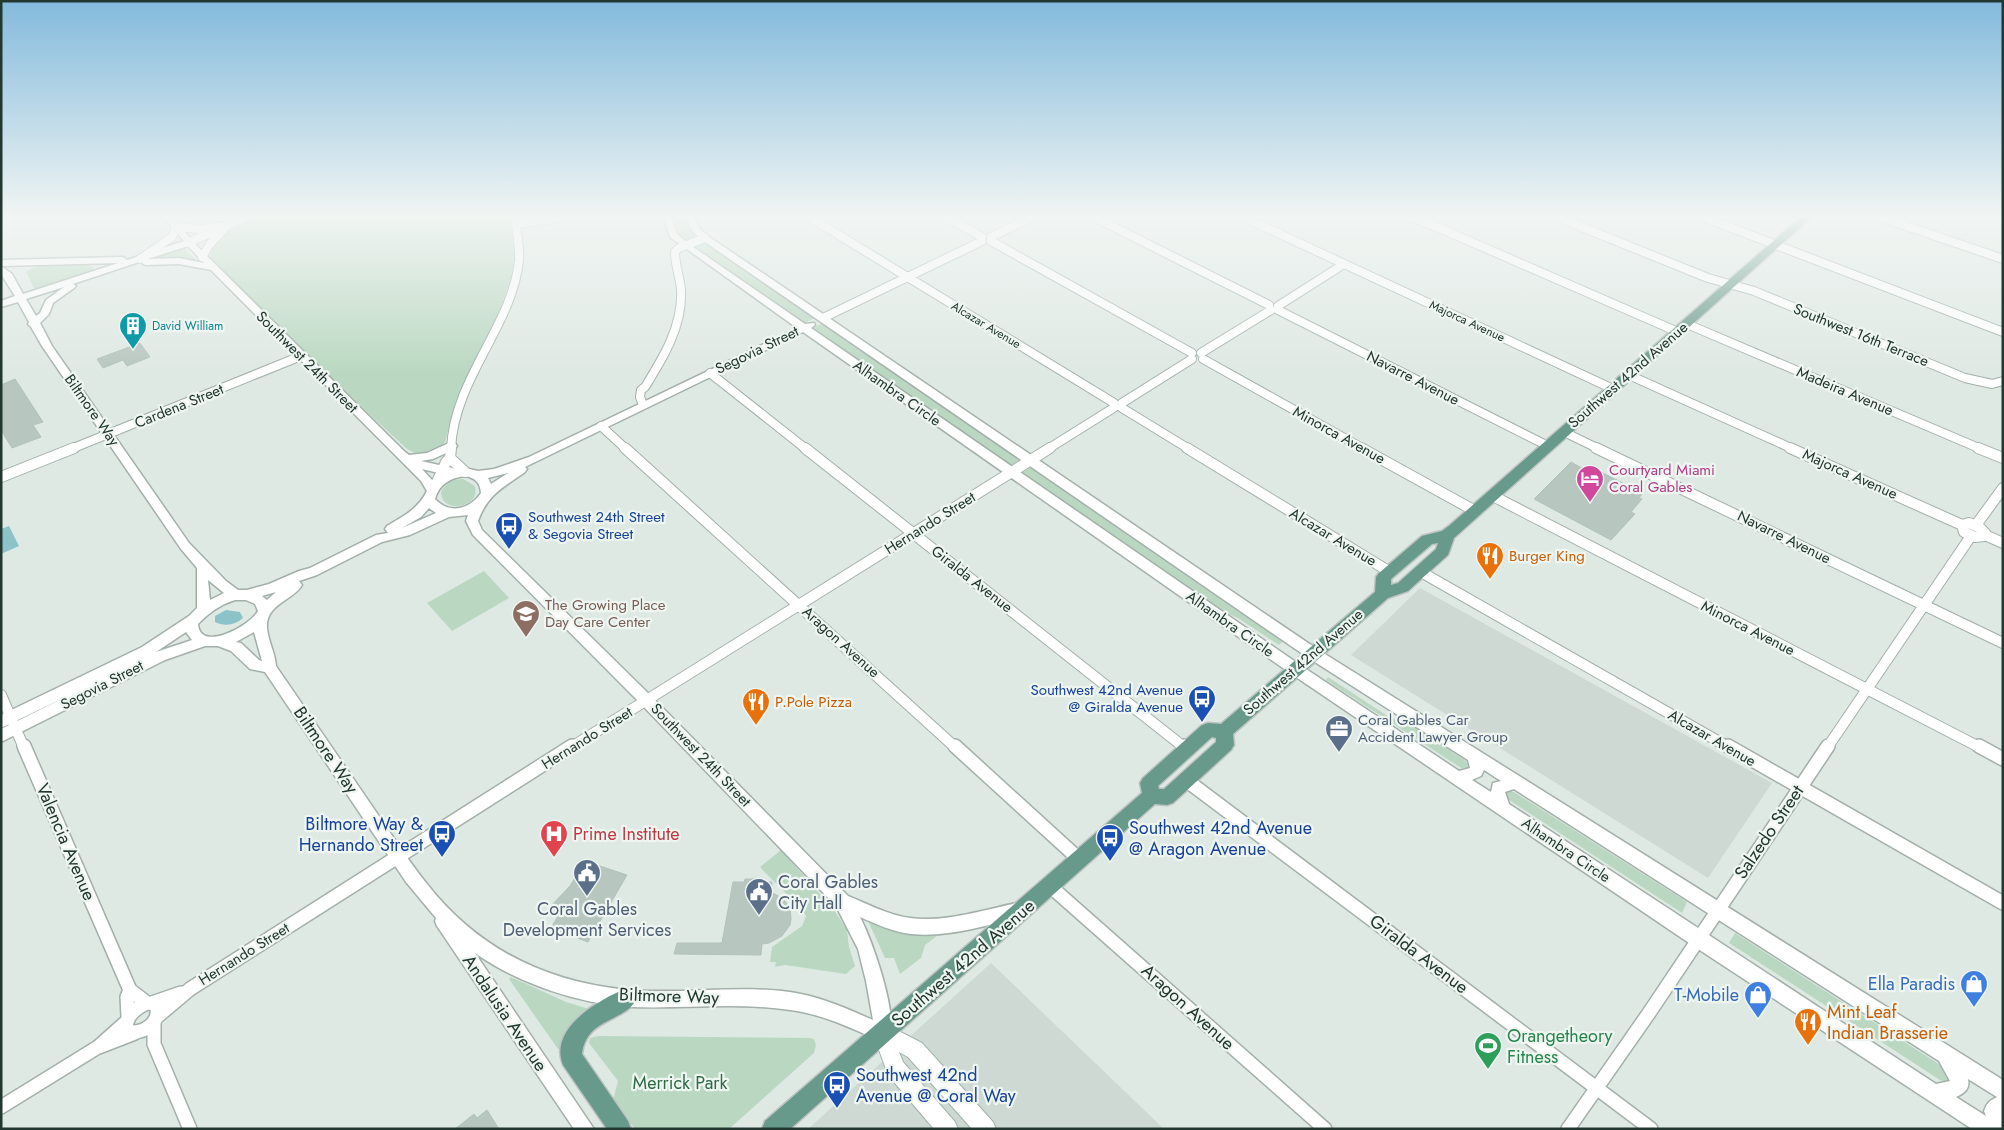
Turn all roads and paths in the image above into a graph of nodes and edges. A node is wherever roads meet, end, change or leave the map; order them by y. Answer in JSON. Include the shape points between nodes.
{"nodes":[{"id":1,"x":114,"y":268,"type":"edge"},
{"id":2,"x":213,"y":268,"type":"edge"},
{"id":3,"x":516,"y":268,"type":"edge"},
{"id":4,"x":678,"y":268,"type":"edge"},
{"id":5,"x":717,"y":268,"type":"edge"},
{"id":6,"x":748,"y":268,"type":"edge"},
{"id":7,"x":893,"y":268,"type":"edge"},
{"id":8,"x":927,"y":268,"type":"edge"},
{"id":9,"x":1038,"y":268,"type":"edge"},
{"id":10,"x":1194,"y":268,"type":"edge"},
{"id":11,"x":1338,"y":268,"type":"edge"},
{"id":12,"x":1352,"y":268,"type":"edge"},
{"id":13,"x":1529,"y":268,"type":"edge"},
{"id":14,"x":1683,"y":268,"type":"edge"},
{"id":15,"x":1750,"y":268,"type":"edge"},
{"id":16,"x":1835,"y":268,"type":"edge"},
{"id":17,"x":1,"y":269,"type":"edge"},
{"id":18,"x":94,"y":274,"type":"junction"},
{"id":19,"x":908,"y":277,"type":"junction"},
{"id":20,"x":1731,"y":284,"type":"junction"},
{"id":21,"x":20,"y":298,"type":"junction"},
{"id":22,"x":1,"y":304,"type":"edge"},
{"id":23,"x":1274,"y":308,"type":"junction"},
{"id":24,"x":823,"y":318,"type":"junction"},
{"id":25,"x":34,"y":324,"type":"junction"},
{"id":26,"x":1687,"y":324,"type":"junction"},
{"id":27,"x":804,"y":328,"type":"junction"},
{"id":28,"x":1678,"y":332,"type":"junction"},
{"id":29,"x":2003,"y":332,"type":"edge"},
{"id":30,"x":301,"y":356,"type":"junction"},
{"id":31,"x":1197,"y":356,"type":"junction"},
{"id":32,"x":710,"y":373,"type":"junction"},
{"id":33,"x":1629,"y":375,"type":"junction"},
{"id":34,"x":2003,"y":381,"type":"edge"},
{"id":35,"x":1612,"y":389,"type":"junction"},
{"id":36,"x":648,"y":403,"type":"junction"},
{"id":37,"x":1118,"y":405,"type":"junction"},
{"id":38,"x":601,"y":426,"type":"junction"},
{"id":39,"x":1564,"y":432,"type":"junction"},
{"id":40,"x":109,"y":434,"type":"junction"},
{"id":41,"x":451,"y":446,"type":"junction"},
{"id":42,"x":1548,"y":446,"type":"junction"},
{"id":43,"x":450,"y":458,"type":"junction"},
{"id":44,"x":2003,"y":458,"type":"edge"},
{"id":45,"x":408,"y":460,"type":"junction"},
{"id":46,"x":533,"y":460,"type":"junction"},
{"id":47,"x":1030,"y":461,"type":"junction"},
{"id":48,"x":442,"y":471,"type":"junction"},
{"id":49,"x":1012,"y":472,"type":"junction"},
{"id":50,"x":461,"y":473,"type":"junction"},
{"id":51,"x":479,"y":476,"type":"junction"},
{"id":52,"x":1,"y":477,"type":"edge"},
{"id":53,"x":2003,"y":488,"type":"edge"},
{"id":54,"x":433,"y":491,"type":"junction"},
{"id":55,"x":488,"y":493,"type":"junction"},
{"id":56,"x":1493,"y":496,"type":"junction"},
{"id":57,"x":477,"y":506,"type":"junction"},
{"id":58,"x":1475,"y":512,"type":"junction"},
{"id":59,"x":448,"y":513,"type":"junction"},
{"id":60,"x":1974,"y":531,"type":"junction"},
{"id":61,"x":914,"y":534,"type":"junction"},
{"id":62,"x":1447,"y":535,"type":"junction"},
{"id":63,"x":380,"y":538,"type":"junction"},
{"id":64,"x":1427,"y":540,"type":"junction"},
{"id":65,"x":2003,"y":543,"type":"edge"},
{"id":66,"x":203,"y":568,"type":"junction"},
{"id":67,"x":313,"y":572,"type":"junction"},
{"id":68,"x":1390,"y":572,"type":"junction"},
{"id":69,"x":1421,"y":572,"type":"junction"},
{"id":70,"x":1383,"y":594,"type":"junction"},
{"id":71,"x":241,"y":595,"type":"junction"},
{"id":72,"x":1924,"y":604,"type":"junction"},
{"id":73,"x":800,"y":605,"type":"junction"},
{"id":74,"x":199,"y":613,"type":"junction"},
{"id":75,"x":262,"y":615,"type":"junction"},
{"id":76,"x":212,"y":641,"type":"junction"},
{"id":77,"x":2003,"y":643,"type":"edge"},
{"id":78,"x":1312,"y":653,"type":"junction"},
{"id":79,"x":270,"y":667,"type":"junction"},
{"id":80,"x":1295,"y":669,"type":"junction"},
{"id":81,"x":1868,"y":690,"type":"junction"},
{"id":82,"x":1,"y":695,"type":"edge"},
{"id":83,"x":647,"y":701,"type":"junction"},
{"id":84,"x":10,"y":723,"type":"edge"},
{"id":85,"x":1216,"y":731,"type":"junction"},
{"id":86,"x":1,"y":736,"type":"edge"},
{"id":87,"x":1188,"y":748,"type":"junction"},
{"id":88,"x":1475,"y":756,"type":"junction"},
{"id":89,"x":2003,"y":759,"type":"edge"},
{"id":90,"x":1457,"y":778,"type":"junction"},
{"id":91,"x":1186,"y":780,"type":"junction"},
{"id":92,"x":1516,"y":782,"type":"junction"},
{"id":93,"x":1799,"y":788,"type":"junction"},
{"id":94,"x":1152,"y":796,"type":"junction"},
{"id":95,"x":1503,"y":808,"type":"junction"},
{"id":96,"x":399,"y":856,"type":"junction"},
{"id":97,"x":1080,"y":860,"type":"junction"},
{"id":98,"x":1050,"y":886,"type":"junction"},
{"id":99,"x":426,"y":896,"type":"junction"},
{"id":100,"x":842,"y":901,"type":"junction"},
{"id":101,"x":2003,"y":903,"type":"edge"},
{"id":102,"x":1717,"y":908,"type":"junction"},
{"id":103,"x":1024,"y":909,"type":"junction"},
{"id":104,"x":1698,"y":939,"type":"junction"},
{"id":105,"x":130,"y":990,"type":"junction"},
{"id":106,"x":186,"y":991,"type":"junction"},
{"id":107,"x":627,"y":998,"type":"junction"},
{"id":108,"x":149,"y":1003,"type":"junction"},
{"id":109,"x":156,"y":1019,"type":"junction"},
{"id":110,"x":131,"y":1026,"type":"junction"},
{"id":111,"x":883,"y":1033,"type":"junction"},
{"id":112,"x":154,"y":1044,"type":"junction"},
{"id":113,"x":1943,"y":1053,"type":"junction"},
{"id":114,"x":1596,"y":1087,"type":"junction"},
{"id":115,"x":2003,"y":1091,"type":"edge"},
{"id":116,"x":1933,"y":1093,"type":"junction"},
{"id":117,"x":2003,"y":1104,"type":"edge"},
{"id":118,"x":1,"y":1107,"type":"edge"},
{"id":119,"x":190,"y":1129,"type":"edge"},
{"id":120,"x":585,"y":1129,"type":"edge"},
{"id":121,"x":620,"y":1129,"type":"edge"},
{"id":122,"x":773,"y":1129,"type":"edge"},
{"id":123,"x":948,"y":1129,"type":"edge"},
{"id":124,"x":986,"y":1129,"type":"edge"},
{"id":125,"x":1325,"y":1129,"type":"edge"},
{"id":126,"x":1568,"y":1129,"type":"edge"},
{"id":127,"x":1651,"y":1129,"type":"edge"},
{"id":128,"x":1989,"y":1129,"type":"edge"},
{"id":129,"x":2001,"y":1129,"type":"edge"}],
"edges":[{"from":1,"to":18,"type":"street"},
{"from":2,"to":30,"type":"street","name":"Southwest 24th Street"},
{"from":3,"to":41,"type":"street","via":[[512,291],[464,392]]},
{"from":4,"to":36,"type":"street","via":[[681,290],[679,320],[668,350],[640,394]]},
{"from":5,"to":27,"type":"street","name":"Alhambra Circle"},
{"from":6,"to":24,"type":"street","name":"Alhambra Circle"},
{"from":7,"to":19,"type":"street","name":"Alcazar Avenue"},
{"from":8,"to":19,"type":"street","name":"Segovia Street"},
{"from":9,"to":31,"type":"street","name":"Minorca Avenue"},
{"from":10,"to":23,"type":"street","name":"Navarre Avenue"},
{"from":11,"to":23,"type":"street","name":"Hernando Street"},
{"from":12,"to":35,"type":"street","name":"Majorca Avenue"},
{"from":13,"to":28,"type":"street"},
{"from":14,"to":20,"type":"street","name":"Southwest 16th Terrace"},
{"from":15,"to":20,"type":"main road","name":"Southwest 42nd Avenue"},
{"from":16,"to":29,"type":"street"},
{"from":17,"to":21,"type":"street","via":[[9,276]]},
{"from":18,"to":21,"type":"street"},
{"from":18,"to":25,"type":"street","via":[[53,298]]},
{"from":19,"to":24,"type":"street","name":"Segovia Street"},
{"from":19,"to":37,"type":"street","name":"Alcazar Avenue"},
{"from":20,"to":26,"type":"main road","name":"Southwest 42nd Avenue"},
{"from":20,"to":34,"type":"street","name":"Southwest 16th Terrace","via":[[1965,378],[1992,384]]},
{"from":21,"to":22,"type":"street"},
{"from":21,"to":25,"type":"street","name":"Biltmore Way"},
{"from":23,"to":31,"type":"street","name":"Hernando Street"},
{"from":23,"to":42,"type":"street","name":"Navarre Avenue"},
{"from":24,"to":27,"type":"street","name":"Segovia Street"},
{"from":24,"to":47,"type":"street","name":"Alhambra Circle"},
{"from":25,"to":40,"type":"street","name":"Biltmore Way"},
{"from":26,"to":28,"type":"main road","name":"Southwest 42nd Avenue"},
{"from":26,"to":44,"type":"street","name":"Madeira Avenue"},
{"from":27,"to":32,"type":"street","name":"Segovia Street"},
{"from":27,"to":49,"type":"street","name":"Alhambra Circle"},
{"from":28,"to":33,"type":"main road","name":"Southwest 42nd Avenue"},
{"from":30,"to":40,"type":"street","name":"Cardena Street"},
{"from":30,"to":45,"type":"street","name":"Southwest 24th Street"},
{"from":31,"to":37,"type":"street","name":"Hernando Street"},
{"from":31,"to":58,"type":"street","name":"Minorca Avenue"},
{"from":32,"to":36,"type":"street","name":"Segovia Street"},
{"from":32,"to":61,"type":"street","name":"Giralda Avenue"},
{"from":33,"to":35,"type":"main road","name":"Southwest 42nd Avenue"},
{"from":33,"to":60,"type":"street","name":"Majorca Avenue","via":[[1962,525],[1964,532]]},
{"from":35,"to":39,"type":"main road","name":"Southwest 42nd Avenue"},
{"from":36,"to":38,"type":"street","name":"Segovia Street"},
{"from":37,"to":47,"type":"street","name":"Hernando Street"},
{"from":37,"to":68,"type":"street","name":"Alcazar Avenue"},
{"from":38,"to":46,"type":"street","name":"Segovia Street"},
{"from":38,"to":73,"type":"street","name":"Aragon Avenue"},
{"from":39,"to":42,"type":"main road","name":"Southwest 42nd Avenue"},
{"from":39,"to":72,"type":"street","name":"Navarre Avenue"},
{"from":40,"to":52,"type":"street","name":"Cardena Street"},
{"from":40,"to":66,"type":"street","name":"Biltmore Way"},
{"from":41,"to":43,"type":"street"},
{"from":41,"to":45,"type":"street","via":[[429,456]]},
{"from":42,"to":56,"type":"main road","name":"Southwest 42nd Avenue"},
{"from":43,"to":48,"type":"street"},
{"from":43,"to":50,"type":"street"},
{"from":45,"to":48,"type":"street","name":"Southwest 24th Street"},
{"from":45,"to":54,"type":"street","name":"Southwest 24th Street"},
{"from":46,"to":51,"type":"street","name":"Segovia Street"},
{"from":46,"to":55,"type":"street","name":"Segovia Street"},
{"from":47,"to":49,"type":"street","name":"Hernando Street"},
{"from":47,"to":78,"type":"street","name":"Alhambra Circle"},
{"from":48,"to":50,"type":"street","name":"Southwest 24th Street"},
{"from":48,"to":54,"type":"street"},
{"from":49,"to":61,"type":"street","name":"Hernando Street"},
{"from":49,"to":80,"type":"street","name":"Alhambra Circle"},
{"from":50,"to":51,"type":"street"},
{"from":50,"to":54,"type":"street"},
{"from":51,"to":55,"type":"street","via":[[485,481]]},
{"from":53,"to":60,"type":"street","name":"Salzedo Street"},
{"from":54,"to":59,"type":"street","via":[[436,508]]},
{"from":54,"to":63,"type":"street","via":[[417,514]]},
{"from":55,"to":57,"type":"street"},
{"from":56,"to":58,"type":"main road","name":"Southwest 42nd Avenue"},
{"from":56,"to":81,"type":"street","name":"Minorca Avenue"},
{"from":57,"to":59,"type":"street","via":[[461,513]]},
{"from":57,"to":83,"type":"street","name":"Southwest 24th Street","via":[[472,520],[477,532]]},
{"from":58,"to":62,"type":"main road","name":"Southwest 42nd Avenue"},
{"from":59,"to":63,"type":"street","via":[[390,538]]},
{"from":60,"to":65,"type":"street","via":[[1979,537],[1985,535]]},
{"from":60,"to":72,"type":"street","name":"Salzedo Street"},
{"from":61,"to":73,"type":"street","name":"Hernando Street"},
{"from":61,"to":87,"type":"street","name":"Giralda Avenue"},
{"from":62,"to":64,"type":"main road","name":"Southwest 42nd Avenue"},
{"from":62,"to":69,"type":"main road","name":"Southwest 42nd Avenue","via":[[1443,551]]},
{"from":63,"to":67,"type":"street"},
{"from":64,"to":68,"type":"main road","name":"Southwest 42nd Avenue"},
{"from":64,"to":69,"type":"main road","via":[[1432,548],[1421,558]]},
{"from":66,"to":71,"type":"street","name":"Biltmore Way"},
{"from":66,"to":74,"type":"street","via":[[204,589]]},
{"from":67,"to":71,"type":"street","via":[[273,588]]},
{"from":67,"to":75,"type":"street","via":[[308,579],[283,593]]},
{"from":68,"to":70,"type":"main road","via":[[1384,577]]},
{"from":69,"to":70,"type":"main road","name":"Southwest 42nd Avenue","via":[[1404,587]]},
{"from":69,"to":93,"type":"street","name":"Alcazar Avenue"},
{"from":70,"to":78,"type":"main road","name":"Southwest 42nd Avenue"},
{"from":71,"to":74,"type":"street","name":"Segovia Street","via":[[221,599]]},
{"from":71,"to":75,"type":"street","name":"Biltmore Way","via":[[261,601]]},
{"from":72,"to":77,"type":"street","name":"Navarre Avenue"},
{"from":72,"to":81,"type":"street","name":"Salzedo Street"},
{"from":73,"to":83,"type":"street","name":"Hernando Street"},
{"from":73,"to":97,"type":"street","name":"Aragon Avenue"},
{"from":74,"to":76,"type":"street","via":[[192,624],[192,631],[196,637]]},
{"from":74,"to":84,"type":"street","name":"Segovia Street","via":[[147,651]]},
{"from":75,"to":76,"type":"street","name":"Segovia Street","via":[[245,631]]},
{"from":75,"to":79,"type":"street","name":"Biltmore Way","via":[[260,636],[270,656]]},
{"from":76,"to":79,"type":"street","via":[[240,650],[255,665]]},
{"from":76,"to":84,"type":"street","name":"Segovia Street","via":[[160,656]]},
{"from":78,"to":80,"type":"main road","name":"Southwest 42nd Avenue"},
{"from":78,"to":88,"type":"street","name":"Alhambra Circle"},
{"from":79,"to":96,"type":"street","name":"Biltmore Way"},
{"from":80,"to":85,"type":"main road","name":"Southwest 42nd Avenue"},
{"from":80,"to":90,"type":"street","name":"Alhambra Circle"},
{"from":81,"to":89,"type":"street","name":"Minorca Avenue"},
{"from":81,"to":93,"type":"street","name":"Salzedo Street"},
{"from":82,"to":84,"type":"street","name":"Valencia Avenue"},
{"from":83,"to":96,"type":"street","name":"Hernando Street"},
{"from":83,"to":100,"type":"street","name":"Southwest 24th Street"},
{"from":84,"to":86,"type":"street","name":"Segovia Street"},
{"from":84,"to":105,"type":"street","name":"Valencia Avenue"},
{"from":85,"to":87,"type":"main road","name":"Southwest 42nd Avenue"},
{"from":85,"to":91,"type":"main road","name":"Southwest 42nd Avenue","via":[[1225,745]]},
{"from":87,"to":94,"type":"main road","name":"Southwest 42nd Avenue","via":[[1150,783]]},
{"from":88,"to":90,"type":"street","via":[[1476,772]]},
{"from":88,"to":92,"type":"street","name":"Alhambra Circle"},
{"from":90,"to":95,"type":"street","name":"Alhambra Circle"},
{"from":91,"to":94,"type":"main road","name":"Southwest 42nd Avenue","via":[[1167,797]]},
{"from":91,"to":114,"type":"street","name":"Giralda Avenue"},
{"from":92,"to":95,"type":"street","via":[[1498,788]]},
{"from":92,"to":102,"type":"street","name":"Alhambra Circle"},
{"from":93,"to":101,"type":"street","name":"Alcazar Avenue"},
{"from":93,"to":102,"type":"street","name":"Salzedo Street"},
{"from":94,"to":97,"type":"main road","name":"Southwest 42nd Avenue"},
{"from":95,"to":104,"type":"street","name":"Alhambra Circle"},
{"from":96,"to":99,"type":"street","name":"Biltmore Way"},
{"from":96,"to":106,"type":"street","name":"Hernando Street"},
{"from":97,"to":98,"type":"main road","name":"Southwest 42nd Avenue"},
{"from":98,"to":103,"type":"main road","name":"Southwest 42nd Avenue"},
{"from":98,"to":125,"type":"street","name":"Aragon Avenue"},
{"from":99,"to":107,"type":"street","name":"Biltmore Way","via":[[476,944],[504,962],[551,981]]},
{"from":99,"to":120,"type":"street","name":"Andalusia Avenue"},
{"from":100,"to":103,"type":"street","via":[[886,920],[910,926],[934,927]]},
{"from":100,"to":111,"type":"street","name":"Southwest 24th Street","via":[[861,932],[868,951]]},
{"from":102,"to":104,"type":"street","name":"Salzedo Street"},
{"from":102,"to":113,"type":"street","name":"Alhambra Circle"},
{"from":103,"to":111,"type":"main road","name":"Southwest 42nd Avenue"},
{"from":104,"to":114,"type":"street","name":"Salzedo Street"},
{"from":104,"to":116,"type":"street","name":"Alhambra Circle"},
{"from":105,"to":108,"type":"street","name":"Valencia Avenue"},
{"from":105,"to":110,"type":"street","name":"Valencia Avenue","via":[[127,998]]},
{"from":106,"to":108,"type":"street","name":"Hernando Street"},
{"from":106,"to":109,"type":"street","name":"Hernando Street"},
{"from":107,"to":111,"type":"street","name":"Biltmore Way","via":[[791,1001],[825,1010]]},
{"from":107,"to":121,"type":"main road","via":[[582,1026],[571,1044],[571,1057]]},
{"from":108,"to":109,"type":"street","name":"Valencia Avenue","via":[[158,1008]]},
{"from":108,"to":110,"type":"street","via":[[136,1008]]},
{"from":109,"to":110,"type":"street","via":[[145,1030]]},
{"from":109,"to":112,"type":"street","name":"Valencia Avenue"},
{"from":110,"to":112,"type":"street"},
{"from":110,"to":118,"type":"street"},
{"from":111,"to":122,"type":"main road","name":"Southwest 42nd Avenue"},
{"from":111,"to":123,"type":"main road","via":[[895,1068]]},
{"from":111,"to":124,"type":"main road","via":[[915,1050]]},
{"from":112,"to":119,"type":"street","name":"Valencia Avenue"},
{"from":113,"to":115,"type":"street","name":"Alhambra Circle"},
{"from":113,"to":116,"type":"street","via":[[1958,1074],[1960,1085],[1952,1090]]},
{"from":114,"to":126,"type":"street","name":"Salzedo Street"},
{"from":114,"to":127,"type":"street","name":"Giralda Avenue"},
{"from":116,"to":128,"type":"street","name":"Alhambra Circle"},
{"from":117,"to":129,"type":"street","via":[[1993,1111]]}]}
